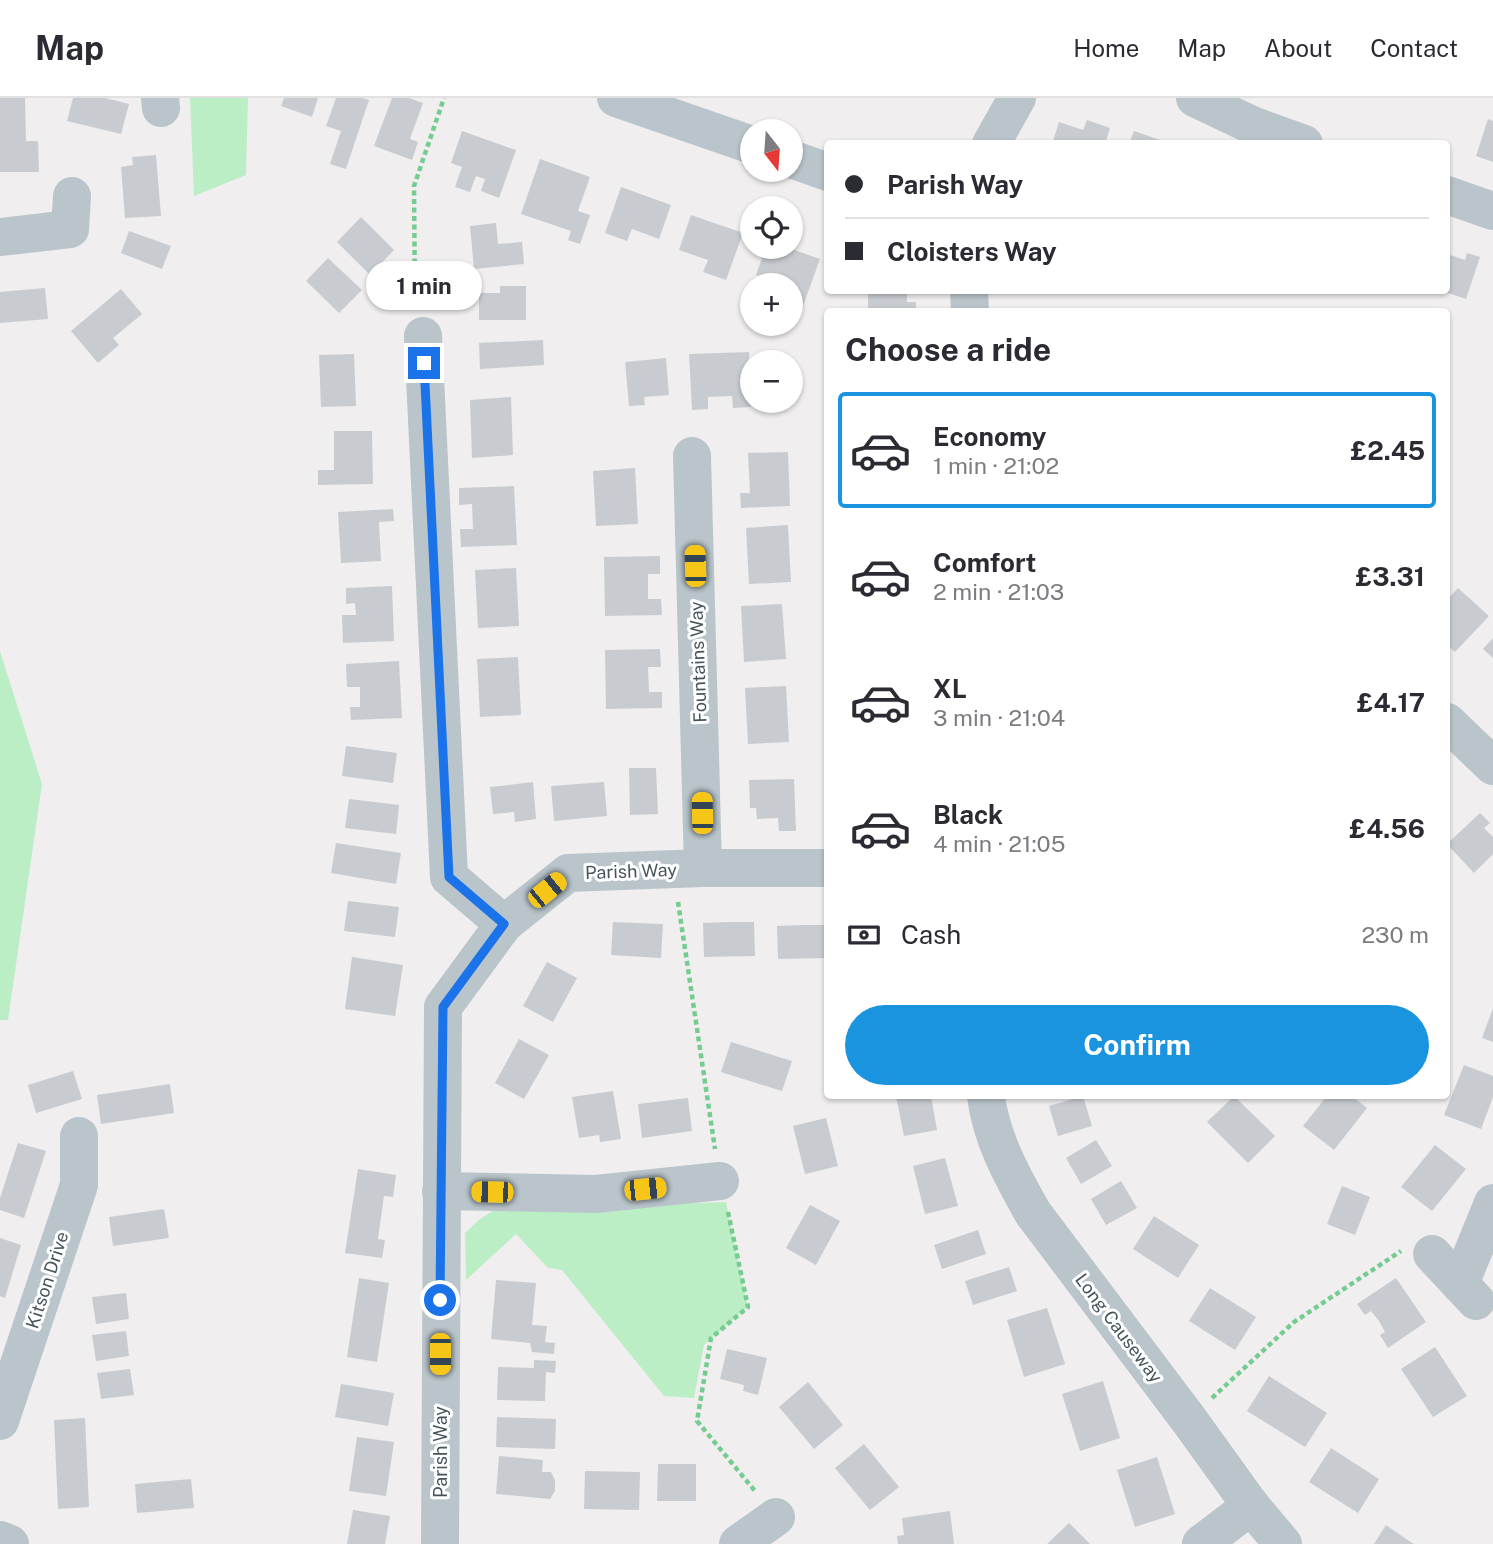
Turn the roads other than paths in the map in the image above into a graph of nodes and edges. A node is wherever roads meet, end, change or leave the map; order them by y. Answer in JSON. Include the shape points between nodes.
{"nodes":[{"id":1,"x":617,"y":98,"type":"edge"},
{"id":2,"x":1017,"y":98,"type":"edge"},
{"id":3,"x":1195,"y":98,"type":"edge"},
{"id":4,"x":993,"y":140,"type":"edge"},
{"id":5,"x":1293,"y":140,"type":"edge"},
{"id":6,"x":740,"y":141,"type":"edge"},
{"id":7,"x":803,"y":163,"type":"edge"},
{"id":8,"x":824,"y":171,"type":"edge"},
{"id":9,"x":72,"y":195,"type":"dead end"},
{"id":10,"x":1450,"y":196,"type":"edge"},
{"id":11,"x":1493,"y":211,"type":"edge"},
{"id":12,"x":0,"y":237,"type":"edge"},
{"id":13,"x":423,"y":337,"type":"road end"},
{"id":14,"x":692,"y":456,"type":"dead end"},
{"id":15,"x":1450,"y":725,"type":"edge"},
{"id":16,"x":1493,"y":766,"type":"edge"},
{"id":17,"x":824,"y":868,"type":"edge"},
{"id":18,"x":688,"y":869,"type":"junction"},
{"id":19,"x":504,"y":924,"type":"junction"},
{"id":20,"x":987,"y":1099,"type":"edge"},
{"id":21,"x":79,"y":1136,"type":"dead end"},
{"id":22,"x":720,"y":1181,"type":"road end"},
{"id":23,"x":441,"y":1191,"type":"junction"},
{"id":24,"x":1493,"y":1203,"type":"edge"},
{"id":25,"x":1432,"y":1254,"type":"road end"},
{"id":26,"x":0,"y":1421,"type":"edge"},
{"id":27,"x":1251,"y":1506,"type":"junction"},
{"id":28,"x":776,"y":1517,"type":"road end"},
{"id":29,"x":0,"y":1540,"type":"edge"},
{"id":30,"x":10,"y":1544,"type":"edge"},
{"id":31,"x":440,"y":1544,"type":"edge"},
{"id":32,"x":738,"y":1544,"type":"edge"},
{"id":33,"x":1201,"y":1544,"type":"edge"},
{"id":34,"x":1283,"y":1544,"type":"edge"}],
"edges":[{"from":1,"to":6,"type":"street"},
{"from":2,"to":4,"type":"street"},
{"from":3,"to":5,"type":"street"},
{"from":7,"to":8,"type":"street"},
{"from":9,"to":12,"type":"street","via":[[70,229]]},
{"from":10,"to":11,"type":"street"},
{"from":13,"to":19,"type":"street","via":[[449,877]]},
{"from":14,"to":18,"type":"street","name":"Fountains Way"},
{"from":15,"to":16,"type":"street"},
{"from":17,"to":18,"type":"street","name":"Parish Way"},
{"from":18,"to":19,"type":"street","name":"Parish Way","via":[[568,873]]},
{"from":19,"to":23,"type":"street","name":"Parish Way","via":[[443,1007]]},
{"from":20,"to":27,"type":"street","name":"Long Causeway","via":[[998,1143],[1033,1213]]},
{"from":21,"to":26,"type":"street","name":"Kitson Drive","via":[[79,1185]]},
{"from":22,"to":23,"type":"street","via":[[596,1194]]},
{"from":23,"to":31,"type":"street","name":"Parish Way"},
{"from":24,"to":25,"type":"street","via":[[1469,1293]]},
{"from":27,"to":33,"type":"street"},
{"from":27,"to":34,"type":"street","name":"Long Causeway"},
{"from":28,"to":32,"type":"street"},
{"from":29,"to":30,"type":"street"}]}
